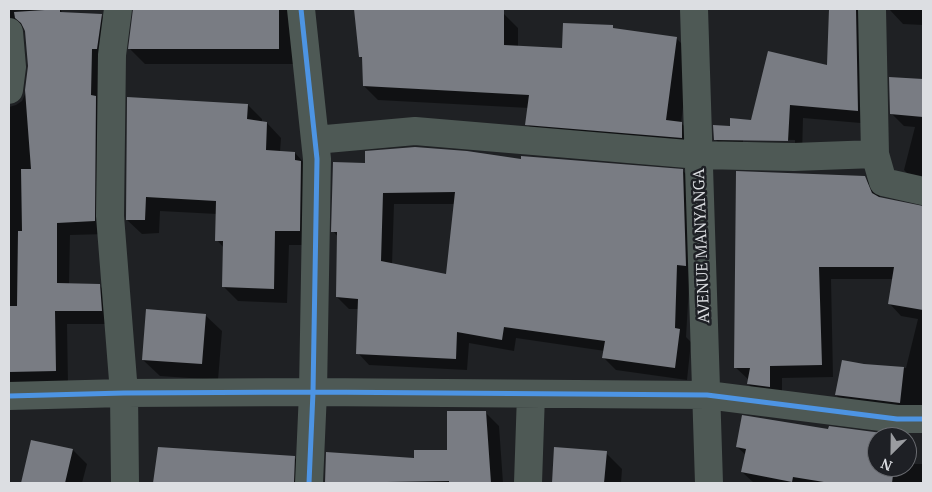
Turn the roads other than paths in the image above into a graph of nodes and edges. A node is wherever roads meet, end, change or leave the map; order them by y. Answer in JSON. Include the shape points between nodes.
{"nodes":[{"id":1,"x":118,"y":9,"type":"edge"},
{"id":2,"x":301,"y":9,"type":"edge"},
{"id":3,"x":694,"y":9,"type":"edge"},
{"id":4,"x":872,"y":9,"type":"edge"},
{"id":5,"x":9,"y":32,"type":"edge"},
{"id":6,"x":9,"y":90,"type":"edge"},
{"id":7,"x":315,"y":140,"type":"junction"},
{"id":8,"x":875,"y":154,"type":"junction"},
{"id":9,"x":699,"y":155,"type":"junction"},
{"id":10,"x":923,"y":191,"type":"edge"},
{"id":11,"x":124,"y":392,"type":"junction"},
{"id":12,"x":313,"y":392,"type":"junction"},
{"id":13,"x":530,"y":394,"type":"junction"},
{"id":14,"x":707,"y":395,"type":"junction"},
{"id":15,"x":9,"y":396,"type":"edge"},
{"id":16,"x":923,"y":419,"type":"edge"},
{"id":17,"x":125,"y":483,"type":"edge"},
{"id":18,"x":309,"y":483,"type":"edge"},
{"id":19,"x":528,"y":483,"type":"edge"},
{"id":20,"x":709,"y":483,"type":"edge"}],
"edges":[{"from":1,"to":11,"type":"street","via":[[112,56],[110,216]]},
{"from":2,"to":7,"type":"street"},
{"from":3,"to":9,"type":"street","name":"AVENUE MANYANGA"},
{"from":4,"to":8,"type":"street"},
{"from":5,"to":6,"type":"street","via":[[12,67]]},
{"from":7,"to":9,"type":"street","via":[[415,131]]},
{"from":7,"to":12,"type":"street"},
{"from":8,"to":9,"type":"street","via":[[794,157]]},
{"from":8,"to":10,"type":"street","via":[[883,182]]},
{"from":9,"to":14,"type":"street","name":"AVENUE MANYANGA"},
{"from":11,"to":12,"type":"street"},
{"from":11,"to":15,"type":"street"},
{"from":11,"to":17,"type":"street"},
{"from":12,"to":13,"type":"street"},
{"from":12,"to":18,"type":"street"},
{"from":13,"to":14,"type":"street"},
{"from":13,"to":19,"type":"street"},
{"from":14,"to":16,"type":"street"},
{"from":14,"to":20,"type":"street","name":"AVENUE MANYANGA"}]}
